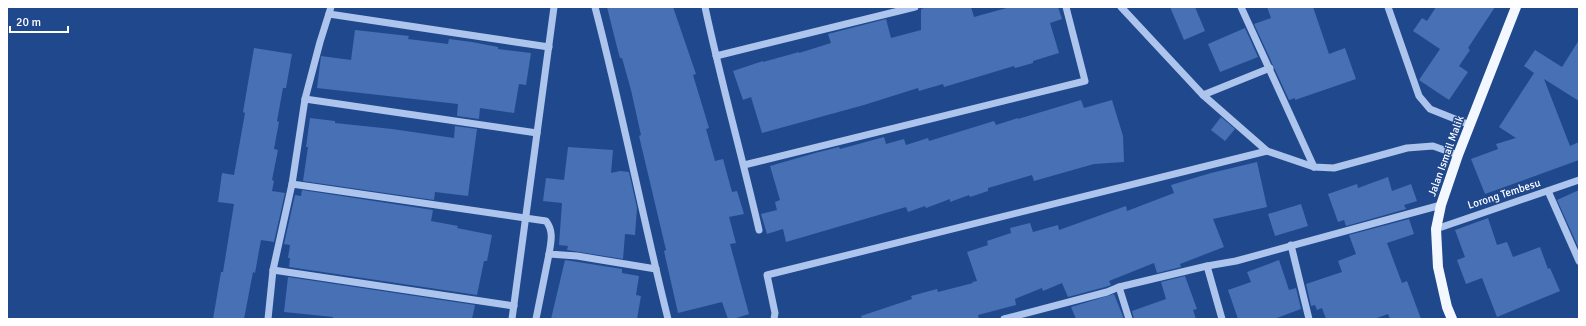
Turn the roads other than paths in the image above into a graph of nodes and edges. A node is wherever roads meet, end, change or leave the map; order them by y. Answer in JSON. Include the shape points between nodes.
{"nodes":[{"id":1,"x":554,"y":7,"type":"edge"},
{"id":2,"x":595,"y":7,"type":"edge"},
{"id":3,"x":705,"y":7,"type":"edge"},
{"id":4,"x":915,"y":7,"type":"edge"},
{"id":5,"x":1066,"y":7,"type":"edge"},
{"id":6,"x":1121,"y":7,"type":"edge"},
{"id":7,"x":1241,"y":7,"type":"edge"},
{"id":8,"x":1388,"y":7,"type":"edge"},
{"id":9,"x":1516,"y":7,"type":"edge"},
{"id":10,"x":330,"y":10,"type":"edge"},
{"id":11,"x":549,"y":47,"type":"junction"},
{"id":12,"x":716,"y":56,"type":"junction"},
{"id":13,"x":1270,"y":68,"type":"junction"},
{"id":14,"x":1203,"y":95,"type":"junction"},
{"id":15,"x":305,"y":99,"type":"junction"},
{"id":16,"x":1470,"y":124,"type":"junction"},
{"id":17,"x":537,"y":133,"type":"junction"},
{"id":18,"x":1267,"y":151,"type":"junction"},
{"id":19,"x":1458,"y":155,"type":"junction"},
{"id":20,"x":744,"y":165,"type":"junction"},
{"id":21,"x":1314,"y":167,"type":"junction"},
{"id":22,"x":1579,"y":180,"type":"edge"},
{"id":23,"x":292,"y":184,"type":"junction"},
{"id":24,"x":1548,"y":191,"type":"junction"},
{"id":25,"x":1441,"y":206,"type":"junction"},
{"id":26,"x":526,"y":218,"type":"junction"},
{"id":27,"x":1436,"y":229,"type":"junction"},
{"id":28,"x":759,"y":230,"type":"dead end"},
{"id":29,"x":1291,"y":245,"type":"junction"},
{"id":30,"x":549,"y":254,"type":"junction"},
{"id":31,"x":1579,"y":261,"type":"edge"},
{"id":32,"x":1207,"y":266,"type":"junction"},
{"id":33,"x":656,"y":269,"type":"junction"},
{"id":34,"x":273,"y":270,"type":"junction"},
{"id":35,"x":1119,"y":287,"type":"junction"},
{"id":36,"x":514,"y":306,"type":"junction"},
{"id":37,"x":1034,"y":316,"type":"edge"},
{"id":38,"x":268,"y":319,"type":"edge"},
{"id":39,"x":512,"y":319,"type":"edge"},
{"id":40,"x":536,"y":319,"type":"edge"},
{"id":41,"x":668,"y":319,"type":"edge"},
{"id":42,"x":774,"y":319,"type":"edge"},
{"id":43,"x":1004,"y":319,"type":"edge"},
{"id":44,"x":1129,"y":319,"type":"edge"},
{"id":45,"x":1222,"y":319,"type":"edge"},
{"id":46,"x":1309,"y":319,"type":"edge"},
{"id":47,"x":1452,"y":319,"type":"edge"}],
"edges":[{"from":1,"to":11,"type":"street"},
{"from":2,"to":33,"type":"street","via":[[613,74]]},
{"from":3,"to":12,"type":"street"},
{"from":4,"to":12,"type":"street"},
{"from":5,"to":20,"type":"street","via":[[1085,81]]},
{"from":6,"to":14,"type":"street"},
{"from":7,"to":13,"type":"street"},
{"from":8,"to":16,"type":"street","via":[[1419,96],[1430,108]]},
{"from":9,"to":16,"type":"main road","name":"Jalan Ismail Malik"},
{"from":10,"to":11,"type":"street"},
{"from":10,"to":15,"type":"street"},
{"from":11,"to":17,"type":"street"},
{"from":12,"to":20,"type":"street"},
{"from":13,"to":14,"type":"street"},
{"from":13,"to":21,"type":"street"},
{"from":14,"to":18,"type":"street"},
{"from":15,"to":17,"type":"street"},
{"from":15,"to":23,"type":"street"},
{"from":16,"to":19,"type":"main road","name":"Jalan Ismail Malik"},
{"from":17,"to":26,"type":"street"},
{"from":18,"to":21,"type":"street"},
{"from":18,"to":42,"type":"street","via":[[767,275]]},
{"from":19,"to":21,"type":"street","via":[[1433,146],[1407,148],[1334,168]]},
{"from":19,"to":25,"type":"main road","name":"Jalan Ismail Malik"},
{"from":20,"to":28,"type":"street"},
{"from":22,"to":24,"type":"street","name":"Lorong Tembesu"},
{"from":23,"to":26,"type":"street"},
{"from":23,"to":34,"type":"street"},
{"from":24,"to":27,"type":"street","name":"Lorong Tembesu"},
{"from":24,"to":31,"type":"street"},
{"from":25,"to":27,"type":"main road","name":"Jalan Ismail Malik"},
{"from":25,"to":29,"type":"street"},
{"from":26,"to":30,"type":"street","via":[[546,221],[551,226]]},
{"from":26,"to":36,"type":"street"},
{"from":27,"to":47,"type":"main road","name":"Jalan Ismail Malik","via":[[1438,267]]},
{"from":29,"to":32,"type":"street","via":[[1236,261]]},
{"from":29,"to":46,"type":"street"},
{"from":30,"to":33,"type":"street"},
{"from":30,"to":40,"type":"street"},
{"from":32,"to":35,"type":"street"},
{"from":32,"to":45,"type":"street"},
{"from":33,"to":41,"type":"street"},
{"from":34,"to":36,"type":"street"},
{"from":34,"to":38,"type":"street"},
{"from":35,"to":37,"type":"street"},
{"from":35,"to":44,"type":"street"},
{"from":36,"to":39,"type":"street"},
{"from":37,"to":43,"type":"street"}]}
